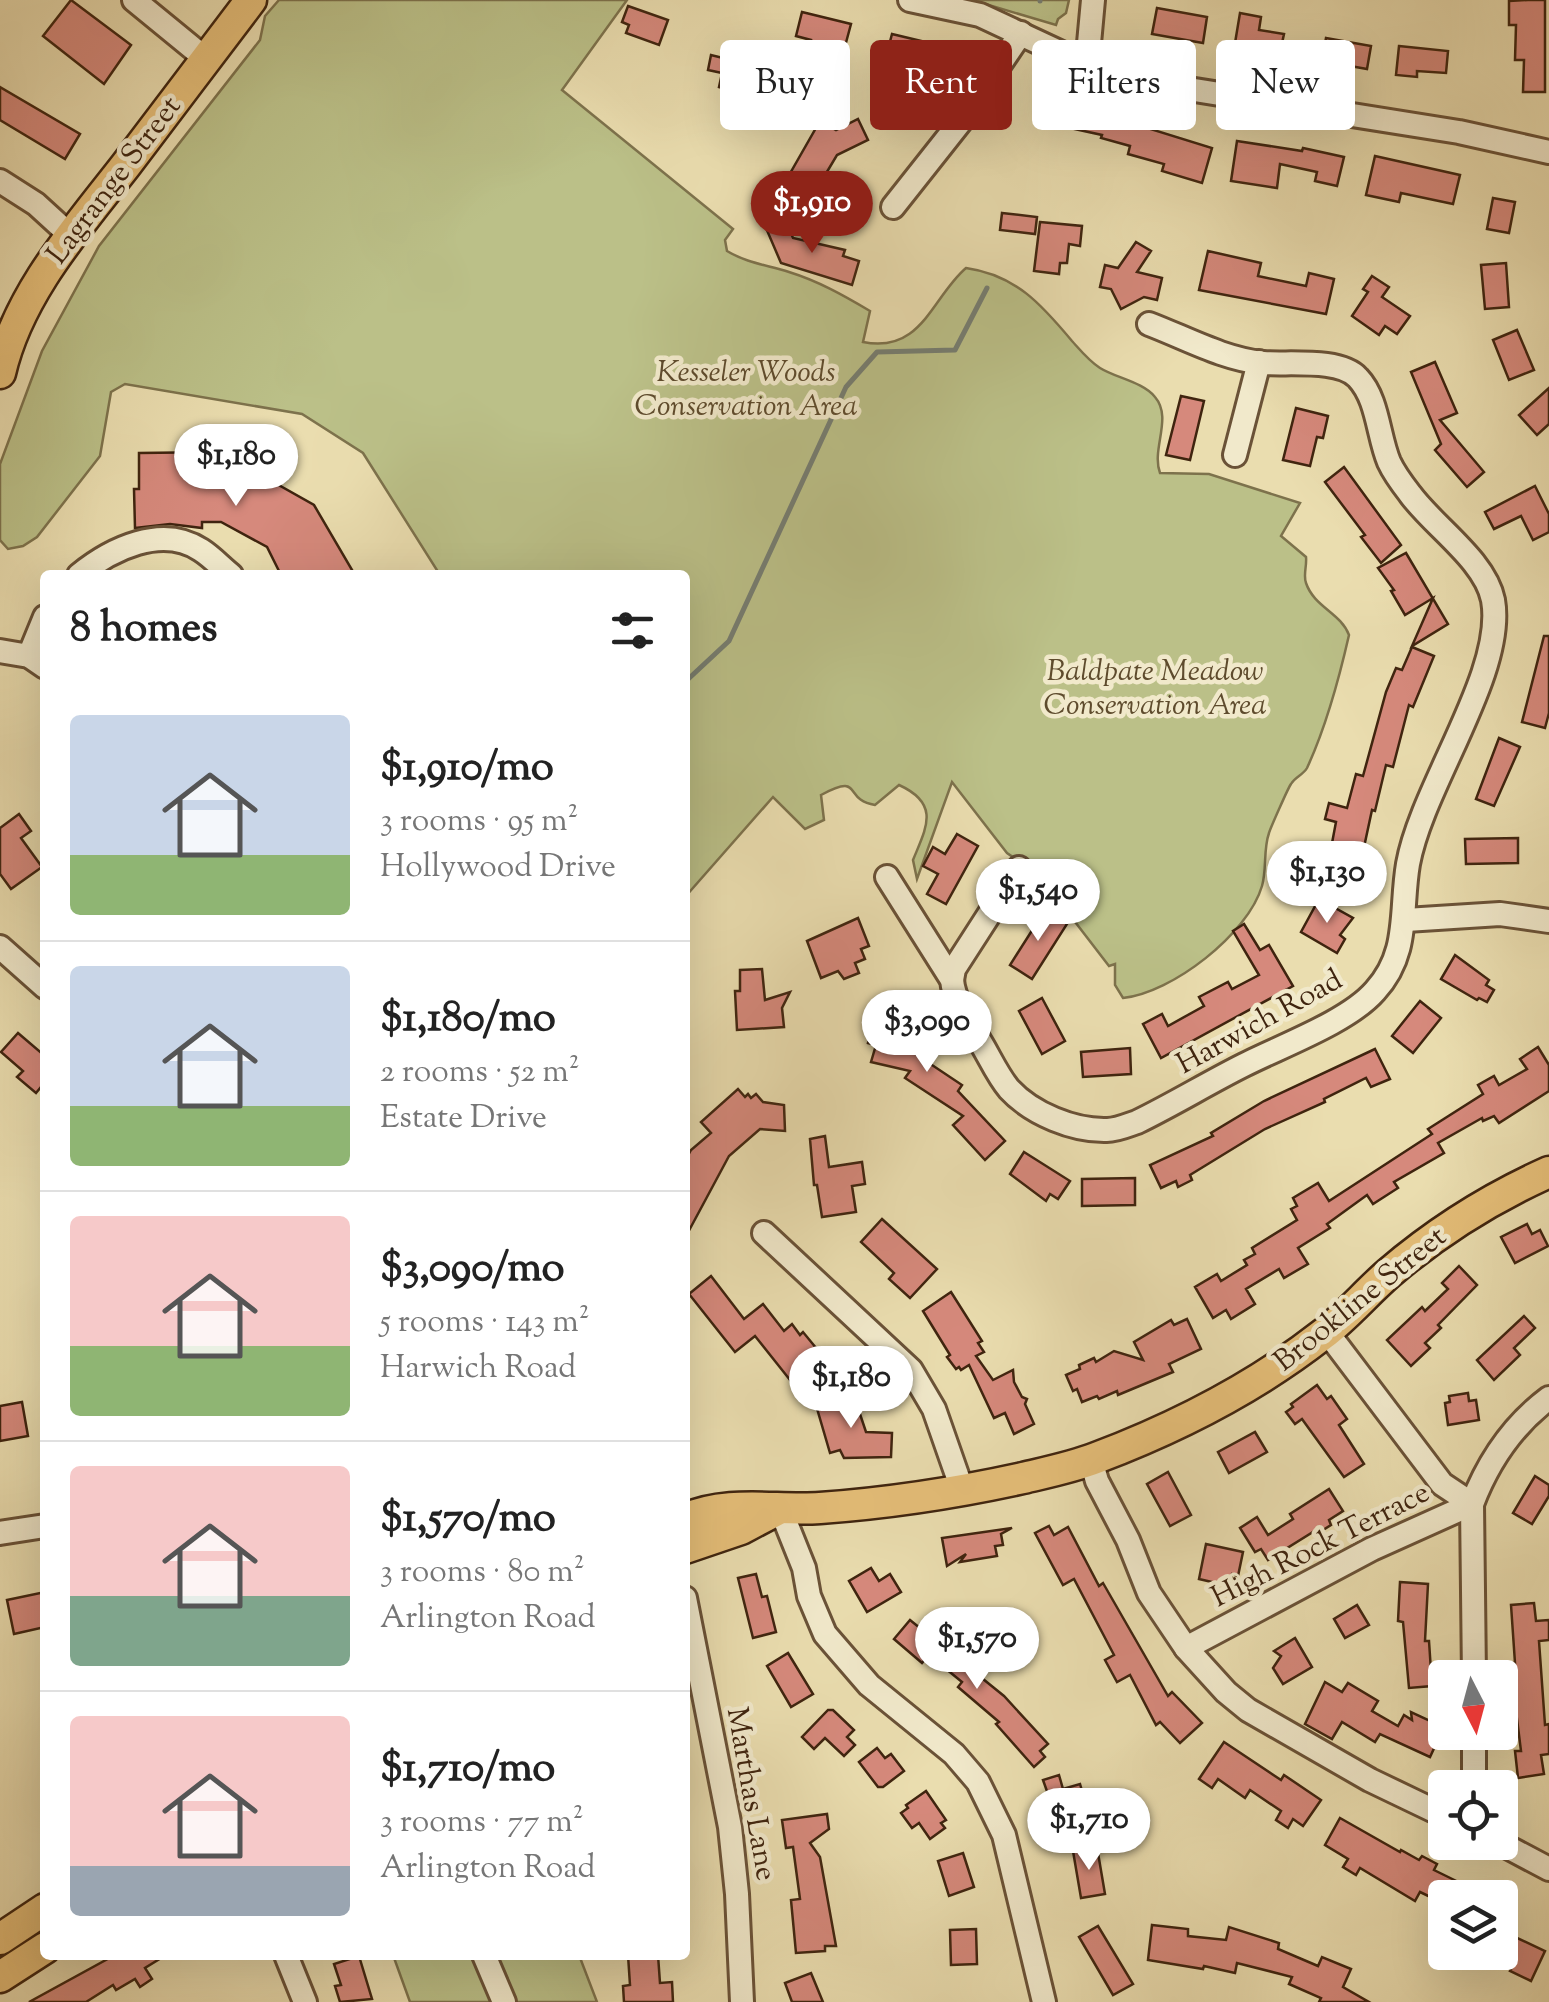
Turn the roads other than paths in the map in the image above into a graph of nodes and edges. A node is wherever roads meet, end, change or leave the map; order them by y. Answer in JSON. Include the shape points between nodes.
{"nodes":[{"id":1,"x":134,"y":0,"type":"edge"},
{"id":2,"x":251,"y":0,"type":"edge"},
{"id":3,"x":910,"y":0,"type":"edge"},
{"id":4,"x":1093,"y":0,"type":"edge"},
{"id":5,"x":1021,"y":32,"type":"junction"},
{"id":6,"x":1037,"y":40,"type":"edge"},
{"id":7,"x":1089,"y":40,"type":"edge"},
{"id":8,"x":206,"y":59,"type":"junction"},
{"id":9,"x":1196,"y":90,"type":"edge"},
{"id":10,"x":1549,"y":152,"type":"edge"},
{"id":11,"x":0,"y":181,"type":"edge"},
{"id":12,"x":893,"y":207,"type":"dead end"},
{"id":13,"x":70,"y":236,"type":"junction"},
{"id":14,"x":1149,"y":324,"type":"dead end"},
{"id":15,"x":1259,"y":362,"type":"junction"},
{"id":16,"x":0,"y":373,"type":"edge"},
{"id":17,"x":1235,"y":456,"type":"dead end"},
{"id":18,"x":85,"y":570,"type":"edge"},
{"id":19,"x":225,"y":570,"type":"edge"},
{"id":20,"x":0,"y":651,"type":"edge"},
{"id":21,"x":37,"y":662,"type":"edge"},
{"id":22,"x":1018,"y":868,"type":"dead end"},
{"id":23,"x":887,"y":876,"type":"dead end"},
{"id":24,"x":1406,"y":920,"type":"junction"},
{"id":25,"x":1549,"y":921,"type":"edge"},
{"id":26,"x":0,"y":947,"type":"edge"},
{"id":27,"x":952,"y":980,"type":"junction"},
{"id":28,"x":40,"y":983,"type":"edge"},
{"id":29,"x":1549,"y":1172,"type":"edge"},
{"id":30,"x":764,"y":1232,"type":"dead end"},
{"id":31,"x":1327,"y":1332,"type":"junction"},
{"id":32,"x":1549,"y":1398,"type":"edge"},
{"id":33,"x":1091,"y":1460,"type":"junction"},
{"id":34,"x":963,"y":1492,"type":"junction"},
{"id":35,"x":1472,"y":1504,"type":"junction"},
{"id":36,"x":780,"y":1508,"type":"junction"},
{"id":37,"x":690,"y":1517,"type":"edge"},
{"id":38,"x":40,"y":1527,"type":"edge"},
{"id":39,"x":0,"y":1533,"type":"edge"},
{"id":40,"x":690,"y":1546,"type":"edge"},
{"id":41,"x":690,"y":1623,"type":"edge"},
{"id":42,"x":1186,"y":1648,"type":"junction"},
{"id":43,"x":1474,"y":1660,"type":"edge"},
{"id":44,"x":1428,"y":1808,"type":"edge"},
{"id":45,"x":1518,"y":1853,"type":"edge"},
{"id":46,"x":1549,"y":1869,"type":"edge"},
{"id":47,"x":40,"y":1912,"type":"edge"},
{"id":48,"x":0,"y":1939,"type":"edge"},
{"id":49,"x":40,"y":1951,"type":"edge"},
{"id":50,"x":288,"y":1960,"type":"edge"},
{"id":51,"x":486,"y":1960,"type":"edge"},
{"id":52,"x":0,"y":1977,"type":"edge"},
{"id":53,"x":1037,"y":1997,"type":"edge"},
{"id":54,"x":305,"y":2002,"type":"edge"},
{"id":55,"x":504,"y":2002,"type":"edge"},
{"id":56,"x":742,"y":2002,"type":"edge"}],
"edges":[{"from":1,"to":8,"type":"street"},
{"from":2,"to":8,"type":"main road","name":"Lagrange Street"},
{"from":3,"to":5,"type":"street"},
{"from":4,"to":7,"type":"street"},
{"from":5,"to":6,"type":"street"},
{"from":5,"to":12,"type":"street","via":[[966,116]]},
{"from":8,"to":13,"type":"main road","name":"Lagrange Street"},
{"from":9,"to":10,"type":"street"},
{"from":11,"to":13,"type":"street"},
{"from":13,"to":16,"type":"main road","name":"Lagrange Street","via":[[20,315]]},
{"from":14,"to":15,"type":"street","name":"Harwich Road"},
{"from":15,"to":17,"type":"street"},
{"from":15,"to":24,"type":"street","name":"Harwich Road","via":[[1337,367],[1357,376],[1390,463],[1482,574],[1493,600],[1491,652],[1418,825],[1404,895]]},
{"from":18,"to":19,"type":"street","via":[[124,546],[176,539]]},
{"from":20,"to":21,"type":"street"},
{"from":22,"to":27,"type":"street"},
{"from":23,"to":27,"type":"street","name":"Harwich Road"},
{"from":24,"to":25,"type":"street","via":[[1500,914]]},
{"from":24,"to":27,"type":"street","name":"Harwich Road","via":[[1399,955],[1371,996],[1170,1106],[1111,1130],[1056,1120],[1008,1088],[966,1018]]},
{"from":26,"to":28,"type":"street"},
{"from":29,"to":31,"type":"main road","name":"Brookline Street","via":[[1434,1237]]},
{"from":30,"to":34,"type":"street","via":[[911,1370],[934,1409]]},
{"from":31,"to":33,"type":"main road","name":"Brookline Street","via":[[1262,1379],[1172,1429]]},
{"from":31,"to":35,"type":"street","via":[[1442,1484]]},
{"from":32,"to":35,"type":"street","name":"High Rock Terrace","via":[[1498,1452]]},
{"from":33,"to":34,"type":"main road","name":"Brookline Street"},
{"from":33,"to":42,"type":"street","via":[[1149,1593]]},
{"from":34,"to":36,"type":"main road","name":"Brookline Street"},
{"from":35,"to":42,"type":"street","name":"High Rock Terrace"},
{"from":35,"to":43,"type":"street"},
{"from":36,"to":37,"type":"main road","name":"Brookline Street"},
{"from":36,"to":40,"type":"main road"},
{"from":36,"to":53,"type":"street","via":[[824,1634],[869,1686],[954,1754],[978,1782],[1004,1835]]},
{"from":38,"to":39,"type":"street"},
{"from":41,"to":56,"type":"street","name":"Marthas Lane","via":[[730,1827]]},
{"from":42,"to":44,"type":"street","via":[[1248,1710]]},
{"from":45,"to":46,"type":"street"},
{"from":47,"to":48,"type":"main road"},
{"from":49,"to":52,"type":"main road"},
{"from":50,"to":54,"type":"street"},
{"from":51,"to":55,"type":"street"}]}
